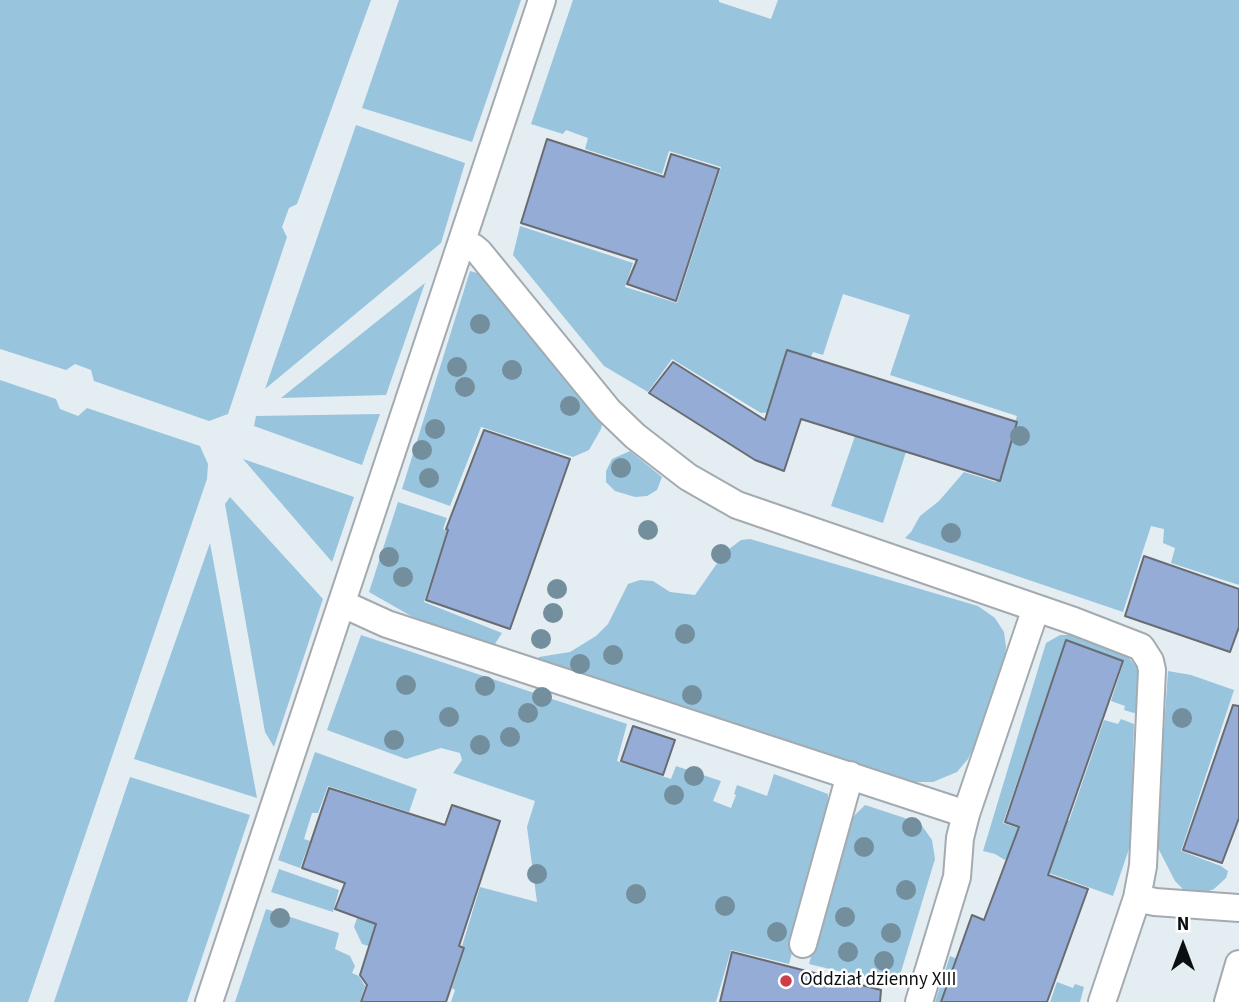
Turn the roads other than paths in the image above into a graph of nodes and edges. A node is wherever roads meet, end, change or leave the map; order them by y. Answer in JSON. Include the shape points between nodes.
{"nodes":[{"id":1,"x":542,"y":0,"type":"edge"},
{"id":2,"x":461,"y":244,"type":"junction"},
{"id":3,"x":343,"y":604,"type":"junction"},
{"id":4,"x":1036,"y":608,"type":"junction"},
{"id":5,"x":850,"y":775,"type":"junction"},
{"id":6,"x":966,"y":814,"type":"junction"},
{"id":7,"x":1138,"y":898,"type":"junction"},
{"id":8,"x":1239,"y":908,"type":"edge"},
{"id":9,"x":803,"y":944,"type":"dead end"},
{"id":10,"x":1239,"y":964,"type":"edge"},
{"id":11,"x":209,"y":1002,"type":"edge"},
{"id":12,"x":919,"y":1002,"type":"edge"},
{"id":13,"x":1102,"y":1002,"type":"edge"},
{"id":14,"x":1228,"y":1002,"type":"edge"}],
"edges":[{"from":1,"to":2,"type":"lane"},
{"from":2,"to":3,"type":"lane"},
{"from":2,"to":4,"type":"lane","via":[[479,251],[608,410],[688,477],[746,508]]},
{"from":3,"to":5,"type":"lane","via":[[387,624]]},
{"from":3,"to":11,"type":"lane"},
{"from":4,"to":6,"type":"lane"},
{"from":4,"to":7,"type":"lane","via":[[1132,642],[1150,661]]},
{"from":5,"to":6,"type":"lane"},
{"from":5,"to":9,"type":"lane"},
{"from":6,"to":12,"type":"lane","via":[[957,877]]},
{"from":7,"to":8,"type":"lane"},
{"from":7,"to":13,"type":"lane"},
{"from":10,"to":14,"type":"lane"}]}
